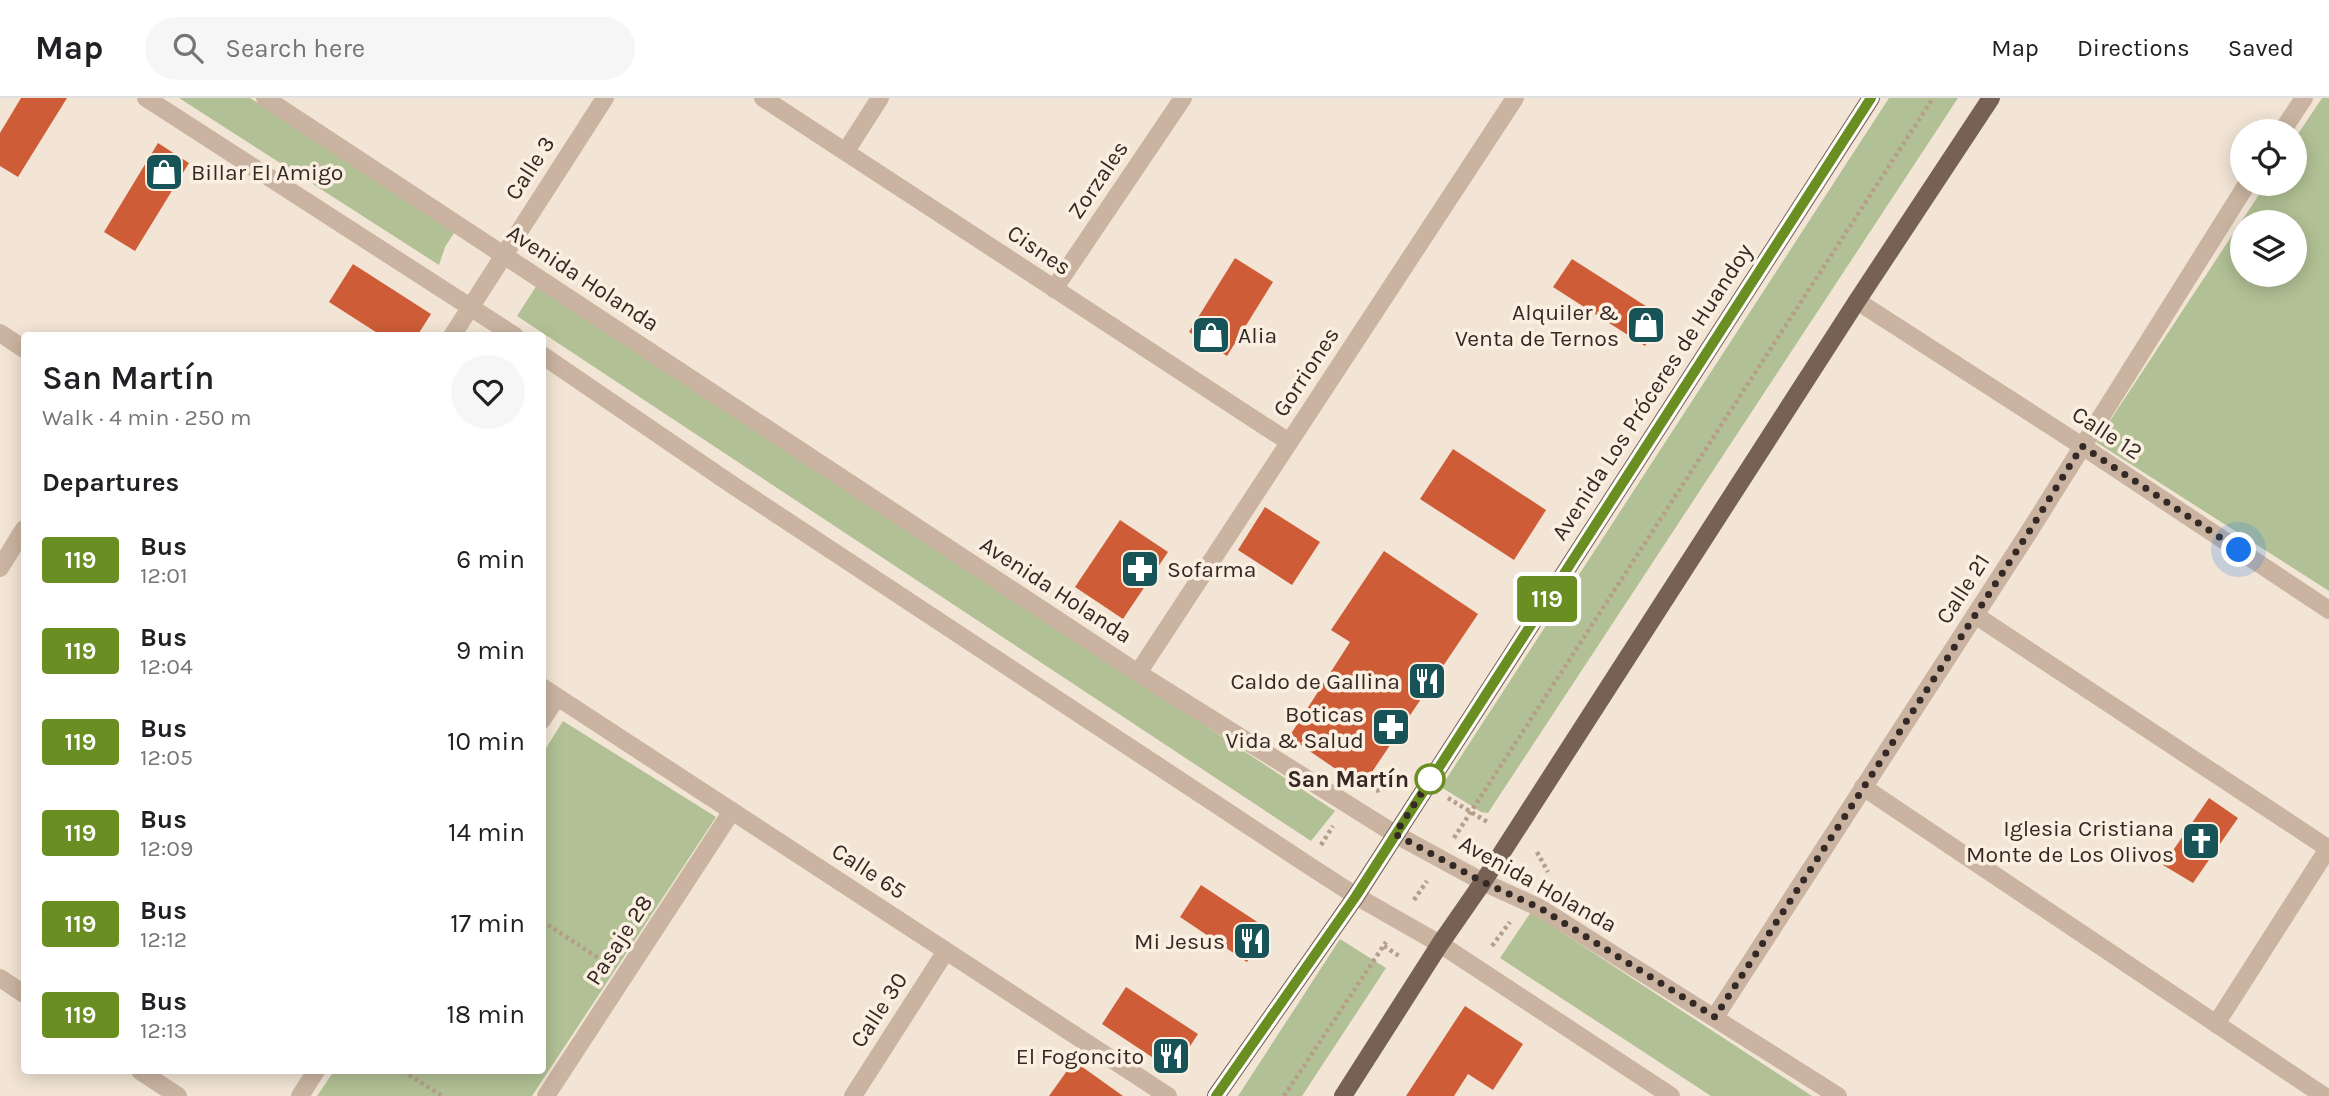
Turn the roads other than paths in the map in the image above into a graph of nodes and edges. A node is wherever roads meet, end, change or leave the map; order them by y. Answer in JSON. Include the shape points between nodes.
{"nodes":[{"id":1,"x":146,"y":98,"type":"edge"},
{"id":2,"x":265,"y":98,"type":"edge"},
{"id":3,"x":604,"y":98,"type":"edge"},
{"id":4,"x":763,"y":98,"type":"edge"},
{"id":5,"x":880,"y":98,"type":"edge"},
{"id":6,"x":1183,"y":98,"type":"edge"},
{"id":7,"x":1515,"y":98,"type":"edge"},
{"id":8,"x":1991,"y":98,"type":"edge"},
{"id":9,"x":2304,"y":98,"type":"edge"},
{"id":10,"x":1867,"y":100,"type":"edge"},
{"id":11,"x":2290,"y":119,"type":"edge"},
{"id":12,"x":846,"y":151,"type":"junction"},
{"id":13,"x":2239,"y":196,"type":"edge"},
{"id":14,"x":503,"y":255,"type":"junction"},
{"id":15,"x":1054,"y":289,"type":"junction"},
{"id":16,"x":1857,"y":301,"type":"junction"},
{"id":17,"x":471,"y":306,"type":"junction"},
{"id":18,"x":0,"y":332,"type":"edge"},
{"id":19,"x":455,"y":332,"type":"edge"},
{"id":20,"x":508,"y":332,"type":"edge"},
{"id":21,"x":21,"y":346,"type":"edge"},
{"id":22,"x":546,"y":358,"type":"edge"},
{"id":23,"x":1289,"y":442,"type":"junction"},
{"id":24,"x":2082,"y":446,"type":"junction"},
{"id":25,"x":21,"y":534,"type":"edge"},
{"id":26,"x":0,"y":568,"type":"edge"},
{"id":27,"x":2329,"y":610,"type":"edge"},
{"id":28,"x":1975,"y":615,"type":"junction"},
{"id":29,"x":1138,"y":673,"type":"junction"},
{"id":30,"x":550,"y":692,"type":"edge"},
{"id":31,"x":1863,"y":787,"type":"junction"},
{"id":32,"x":732,"y":811,"type":"junction"},
{"id":33,"x":1395,"y":834,"type":"junction"},
{"id":34,"x":2329,"y":848,"type":"edge"},
{"id":35,"x":1483,"y":882,"type":"junction"},
{"id":36,"x":1356,"y":896,"type":"junction"},
{"id":37,"x":1440,"y":944,"type":"junction"},
{"id":38,"x":946,"y":951,"type":"junction"},
{"id":39,"x":0,"y":978,"type":"edge"},
{"id":40,"x":21,"y":992,"type":"edge"},
{"id":41,"x":1715,"y":1017,"type":"junction"},
{"id":42,"x":2216,"y":1024,"type":"junction"},
{"id":43,"x":145,"y":1074,"type":"edge"},
{"id":44,"x":314,"y":1074,"type":"edge"},
{"id":45,"x":178,"y":1096,"type":"edge"},
{"id":46,"x":300,"y":1096,"type":"edge"},
{"id":47,"x":547,"y":1096,"type":"edge"},
{"id":48,"x":853,"y":1096,"type":"edge"},
{"id":49,"x":1168,"y":1096,"type":"edge"},
{"id":50,"x":1216,"y":1096,"type":"edge"},
{"id":51,"x":1343,"y":1096,"type":"edge"},
{"id":52,"x":1671,"y":1096,"type":"edge"},
{"id":53,"x":1838,"y":1096,"type":"edge"},
{"id":54,"x":2324,"y":1096,"type":"edge"}],
"edges":[{"from":1,"to":17,"type":"street"},
{"from":2,"to":14,"type":"street","name":"Avenida Holanda"},
{"from":3,"to":14,"type":"street","name":"Calle 3"},
{"from":4,"to":12,"type":"street","name":"Cisnes"},
{"from":5,"to":12,"type":"street"},
{"from":6,"to":15,"type":"street","name":"Zorzales"},
{"from":7,"to":23,"type":"street","name":"Gorriones"},
{"from":8,"to":16,"type":"main road"},
{"from":9,"to":11,"type":"street"},
{"from":10,"to":33,"type":"main road","name":"Avenida Los Próceres de Huandoy"},
{"from":12,"to":15,"type":"street","name":"Cisnes"},
{"from":13,"to":24,"type":"street","name":"Calle 21"},
{"from":14,"to":17,"type":"street","name":"Calle 3"},
{"from":14,"to":29,"type":"street","name":"Avenida Holanda"},
{"from":15,"to":23,"type":"street","name":"Cisnes"},
{"from":16,"to":24,"type":"street","name":"Calle 12"},
{"from":16,"to":35,"type":"main road"},
{"from":17,"to":19,"type":"street","name":"Calle 3"},
{"from":17,"to":20,"type":"street"},
{"from":18,"to":21,"type":"street"},
{"from":22,"to":36,"type":"street"},
{"from":23,"to":29,"type":"street","name":"Gorriones"},
{"from":24,"to":27,"type":"street","name":"Calle 12"},
{"from":24,"to":28,"type":"street","name":"Calle 21"},
{"from":25,"to":26,"type":"street"},
{"from":28,"to":31,"type":"street","name":"Calle 21"},
{"from":28,"to":34,"type":"street"},
{"from":29,"to":33,"type":"street","name":"Avenida Holanda"},
{"from":30,"to":32,"type":"street","name":"Calle 65"},
{"from":31,"to":41,"type":"street","name":"Calle 21"},
{"from":31,"to":42,"type":"street"},
{"from":32,"to":38,"type":"street","name":"Calle 65"},
{"from":32,"to":47,"type":"street","name":"Pasaje 28"},
{"from":33,"to":35,"type":"street","name":"Avenida Holanda"},
{"from":33,"to":36,"type":"main road","name":"Avenida Los Próceres de Huandoy"},
{"from":34,"to":42,"type":"street"},
{"from":35,"to":37,"type":"main road"},
{"from":35,"to":41,"type":"street","name":"Avenida Holanda","via":[[1540,908]]},
{"from":36,"to":37,"type":"street"},
{"from":36,"to":50,"type":"main road","name":"Avenida Los Próceres de Huandoy"},
{"from":37,"to":51,"type":"main road"},
{"from":37,"to":52,"type":"street"},
{"from":38,"to":48,"type":"street","name":"Calle 30"},
{"from":38,"to":49,"type":"street","name":"Calle 65"},
{"from":39,"to":40,"type":"street"},
{"from":41,"to":53,"type":"street","name":"Avenida Holanda"},
{"from":42,"to":54,"type":"street"},
{"from":43,"to":45,"type":"street"},
{"from":44,"to":46,"type":"street"}]}
